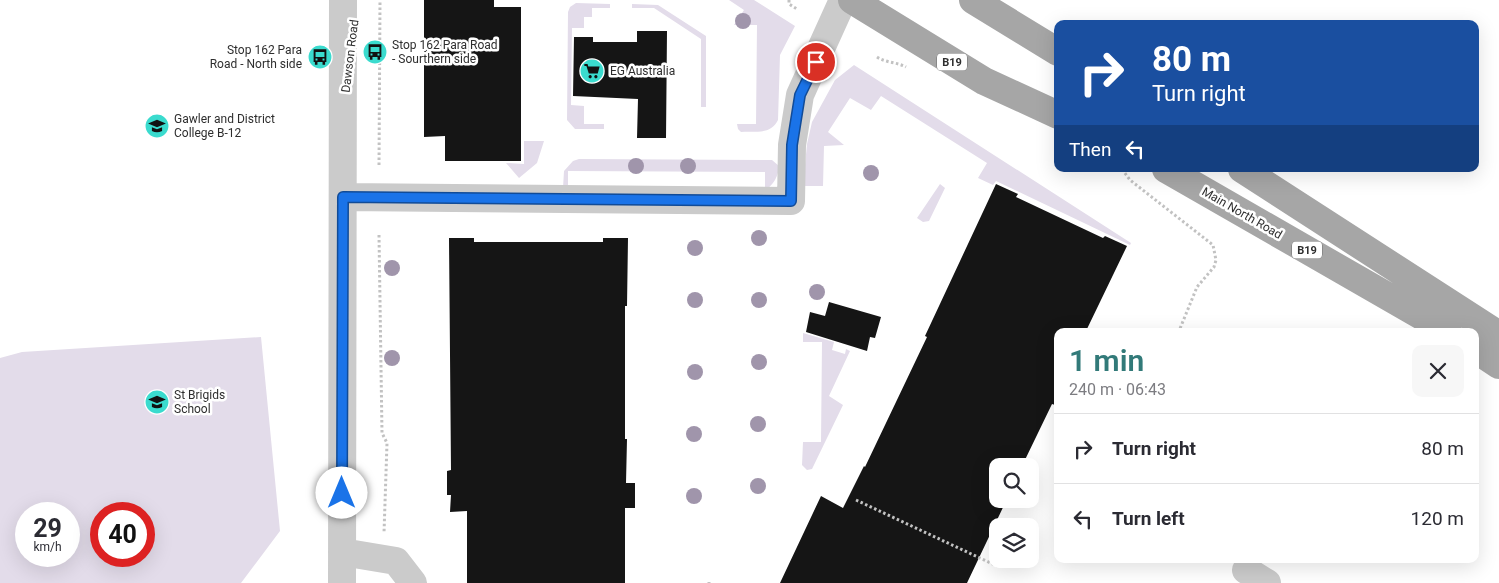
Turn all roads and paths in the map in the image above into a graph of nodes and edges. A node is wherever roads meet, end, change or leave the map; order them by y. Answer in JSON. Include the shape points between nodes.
{"nodes":[{"id":1,"x":343,"y":0,"type":"edge"},
{"id":2,"x":357,"y":0,"type":"edge"},
{"id":3,"x":380,"y":0,"type":"edge"},
{"id":4,"x":789,"y":0,"type":"edge"},
{"id":5,"x":843,"y":0,"type":"edge"},
{"id":6,"x":852,"y":0,"type":"edge"},
{"id":7,"x":973,"y":0,"type":"edge"},
{"id":8,"x":797,"y":8,"type":"dead end"},
{"id":9,"x":1054,"y":50,"type":"edge"},
{"id":10,"x":343,"y":112,"type":"junction"},
{"id":11,"x":1054,"y":113,"type":"edge"},
{"id":12,"x":379,"y":165,"type":"dead end"},
{"id":13,"x":1124,"y":172,"type":"edge"},
{"id":14,"x":1171,"y":172,"type":"edge"},
{"id":15,"x":1247,"y":172,"type":"edge"},
{"id":16,"x":343,"y":197,"type":"junction"},
{"id":17,"x":379,"y":234,"type":"dead end"},
{"id":18,"x":1180,"y":328,"type":"edge"},
{"id":19,"x":1443,"y":328,"type":"edge"},
{"id":20,"x":1499,"y":334,"type":"edge"},
{"id":21,"x":856,"y":500,"type":"dead end"},
{"id":22,"x":384,"y":537,"type":"dead end"},
{"id":23,"x":342,"y":552,"type":"junction"},
{"id":24,"x":989,"y":562,"type":"edge"},
{"id":25,"x":342,"y":583,"type":"edge"},
{"id":26,"x":413,"y":583,"type":"edge"}],
"edges":[{"from":1,"to":10,"type":"street","name":"Dawson Road"},
{"from":2,"to":10,"type":"street","name":"Dawson Road"},
{"from":3,"to":12,"type":"path"},
{"from":4,"to":8,"type":"path"},
{"from":5,"to":16,"type":"street","via":[[800,95],[792,145],[791,201]]},
{"from":6,"to":11,"type":"main road","number":"B19","via":[[984,81]]},
{"from":7,"to":9,"type":"main road"},
{"from":10,"to":16,"type":"street","name":"Dawson Road"},
{"from":13,"to":18,"type":"path","via":[[1213,245],[1214,267],[1197,287]]},
{"from":14,"to":19,"type":"main road","name":"Main North Road","number":"B19"},
{"from":15,"to":20,"type":"main road","number":"B19"},
{"from":16,"to":23,"type":"street","name":"Dawson Road"},
{"from":17,"to":22,"type":"path","via":[[382,432],[387,443]]},
{"from":21,"to":24,"type":"path"},
{"from":23,"to":25,"type":"street","name":"Dawson Road"},
{"from":23,"to":26,"type":"street","via":[[396,561]]}]}
